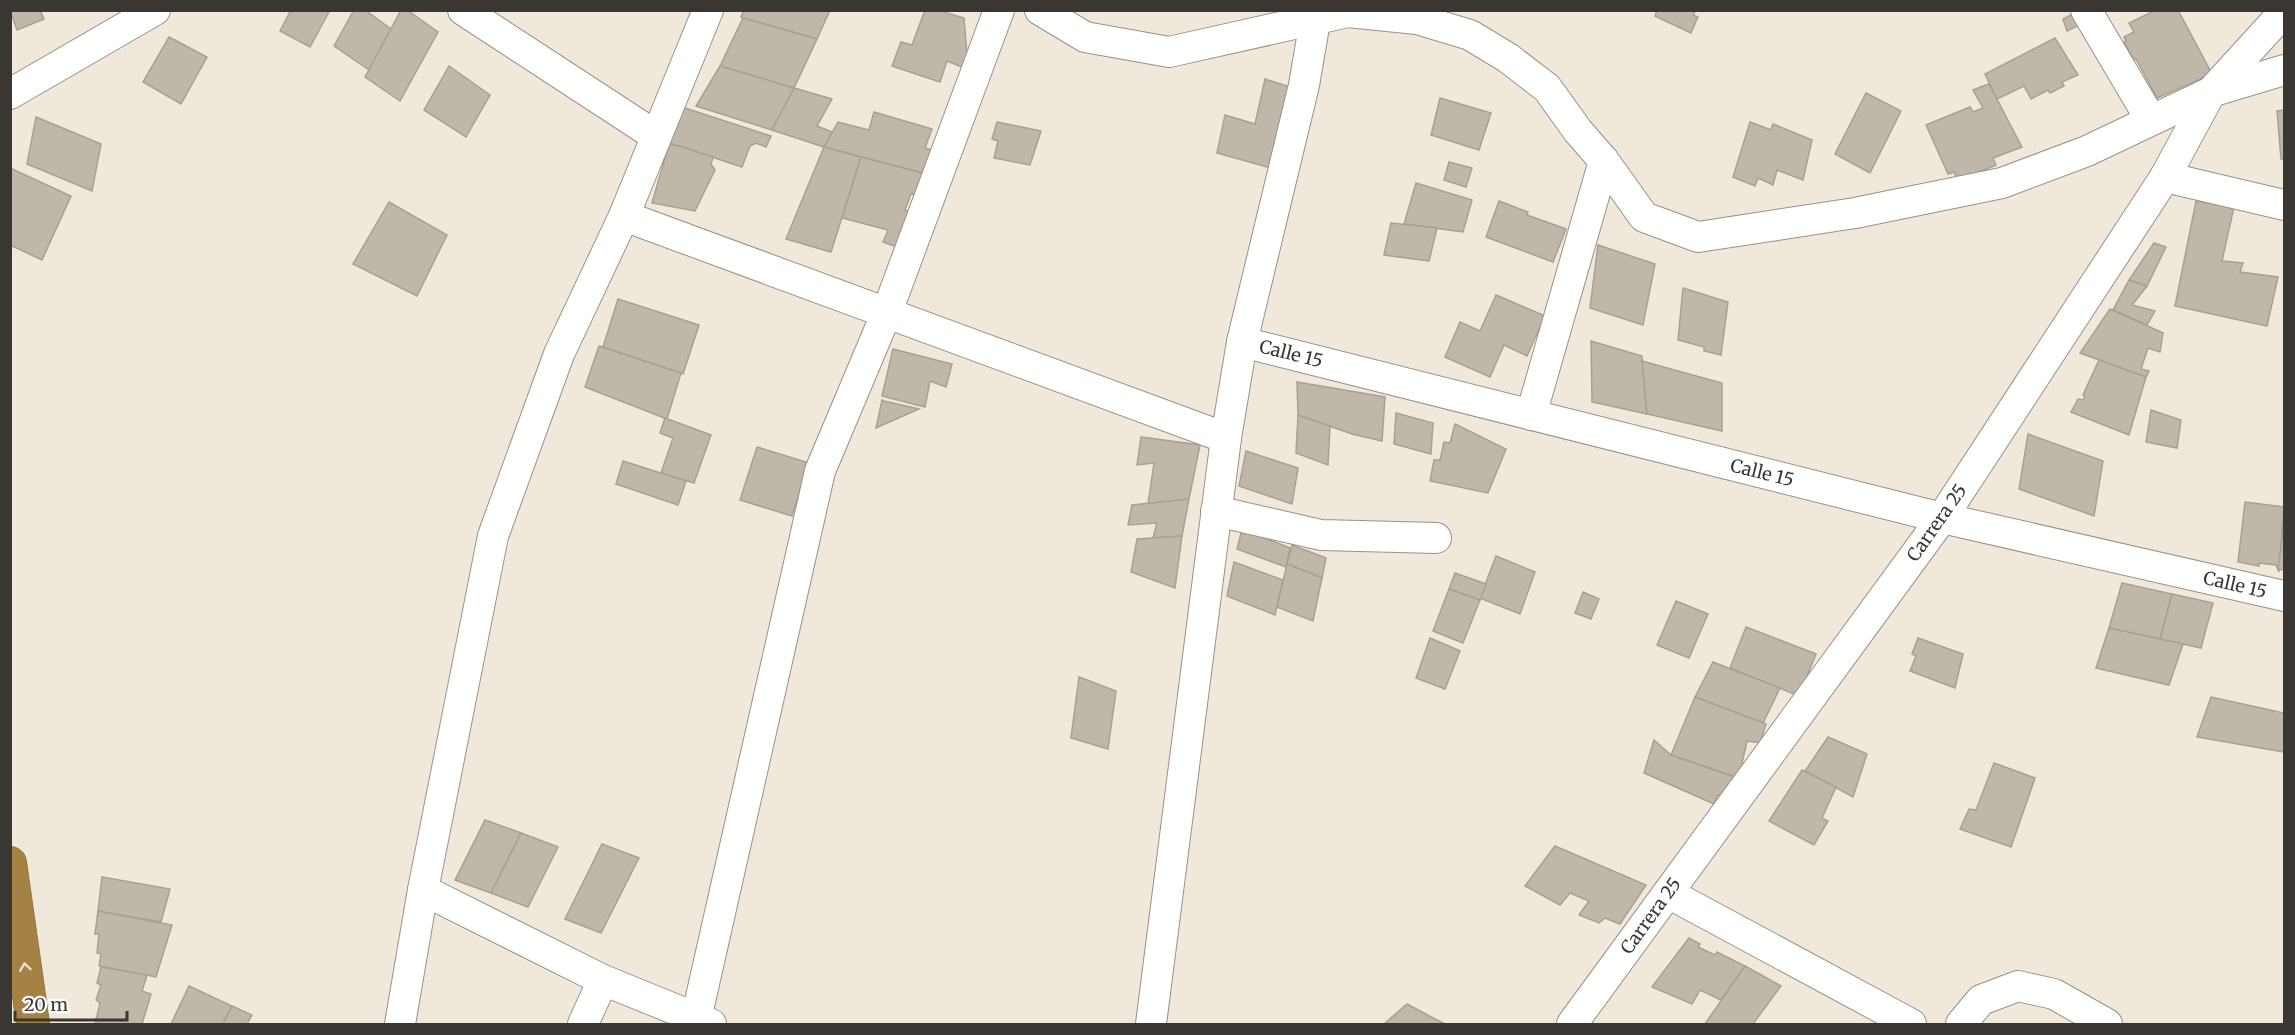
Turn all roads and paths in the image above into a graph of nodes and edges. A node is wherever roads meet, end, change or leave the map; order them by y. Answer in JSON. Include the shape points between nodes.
{"nodes":[{"id":1,"x":155,"y":10,"type":"edge"},
{"id":2,"x":462,"y":10,"type":"edge"},
{"id":3,"x":708,"y":10,"type":"edge"},
{"id":4,"x":999,"y":10,"type":"edge"},
{"id":5,"x":1040,"y":10,"type":"edge"},
{"id":6,"x":2086,"y":10,"type":"edge"},
{"id":7,"x":1349,"y":11,"type":"edge"},
{"id":8,"x":2284,"y":12,"type":"edge"},
{"id":9,"x":1315,"y":21,"type":"junction"},
{"id":10,"x":2284,"y":70,"type":"edge"},
{"id":11,"x":2211,"y":92,"type":"junction"},
{"id":12,"x":10,"y":94,"type":"edge"},
{"id":13,"x":2151,"y":120,"type":"junction"},
{"id":14,"x":656,"y":136,"type":"junction"},
{"id":15,"x":1604,"y":161,"type":"junction"},
{"id":16,"x":2165,"y":177,"type":"junction"},
{"id":17,"x":2284,"y":206,"type":"edge"},
{"id":18,"x":624,"y":216,"type":"junction"},
{"id":19,"x":887,"y":312,"type":"junction"},
{"id":20,"x":1242,"y":342,"type":"junction"},
{"id":21,"x":1531,"y":414,"type":"junction"},
{"id":22,"x":1226,"y":438,"type":"junction"},
{"id":23,"x":1216,"y":511,"type":"junction"},
{"id":24,"x":1942,"y":518,"type":"junction"},
{"id":25,"x":1436,"y":538,"type":"dead end"},
{"id":26,"x":2284,"y":596,"type":"edge"},
{"id":27,"x":10,"y":863,"type":"edge"},
{"id":28,"x":423,"y":890,"type":"junction"},
{"id":29,"x":1668,"y":893,"type":"junction"},
{"id":30,"x":603,"y":980,"type":"junction"},
{"id":31,"x":703,"y":1022,"type":"edge"},
{"id":32,"x":33,"y":1024,"type":"edge"},
{"id":33,"x":400,"y":1024,"type":"edge"},
{"id":34,"x":583,"y":1024,"type":"edge"},
{"id":35,"x":1151,"y":1024,"type":"edge"},
{"id":36,"x":1572,"y":1024,"type":"edge"},
{"id":37,"x":1911,"y":1024,"type":"edge"},
{"id":38,"x":1961,"y":1024,"type":"edge"},
{"id":39,"x":2108,"y":1024,"type":"edge"}],
"edges":[{"from":1,"to":12,"type":"street"},
{"from":2,"to":14,"type":"street"},
{"from":3,"to":14,"type":"street"},
{"from":4,"to":19,"type":"street"},
{"from":5,"to":9,"type":"street","via":[[1085,37],[1169,52]]},
{"from":6,"to":13,"type":"street"},
{"from":7,"to":9,"type":"street"},
{"from":7,"to":15,"type":"street","via":[[1417,19],[1470,35],[1547,88]]},
{"from":8,"to":11,"type":"street","name":"Carrera 25"},
{"from":9,"to":20,"type":"street","via":[[1304,85]]},
{"from":10,"to":11,"type":"street"},
{"from":11,"to":13,"type":"street"},
{"from":11,"to":16,"type":"street","name":"Carrera 25"},
{"from":13,"to":15,"type":"street","via":[[2087,151],[2002,183],[1856,213],[1698,237],[1644,217]]},
{"from":14,"to":18,"type":"street"},
{"from":15,"to":21,"type":"street"},
{"from":16,"to":17,"type":"street"},
{"from":16,"to":24,"type":"street","name":"Carrera 25"},
{"from":18,"to":19,"type":"street"},
{"from":18,"to":28,"type":"street","via":[[558,354],[493,536]]},
{"from":19,"to":22,"type":"street"},
{"from":19,"to":31,"type":"street","via":[[820,471]]},
{"from":20,"to":21,"type":"street","name":"Calle 15"},
{"from":20,"to":22,"type":"street"},
{"from":21,"to":24,"type":"street","name":"Calle 15"},
{"from":22,"to":23,"type":"street"},
{"from":23,"to":25,"type":"street","via":[[1321,535]]},
{"from":23,"to":35,"type":"street"},
{"from":24,"to":26,"type":"street","name":"Calle 15"},
{"from":24,"to":29,"type":"street","name":"Carrera 25"},
{"from":32,"to":27,"type":"highway","one_way":true},
{"from":28,"to":30,"type":"street"},
{"from":28,"to":33,"type":"street"},
{"from":29,"to":36,"type":"street","name":"Carrera 25"},
{"from":29,"to":37,"type":"street"},
{"from":30,"to":31,"type":"street"},
{"from":30,"to":34,"type":"street"},
{"from":38,"to":39,"type":"street","via":[[1981,1000],[2018,986],[2054,994]]}]}
